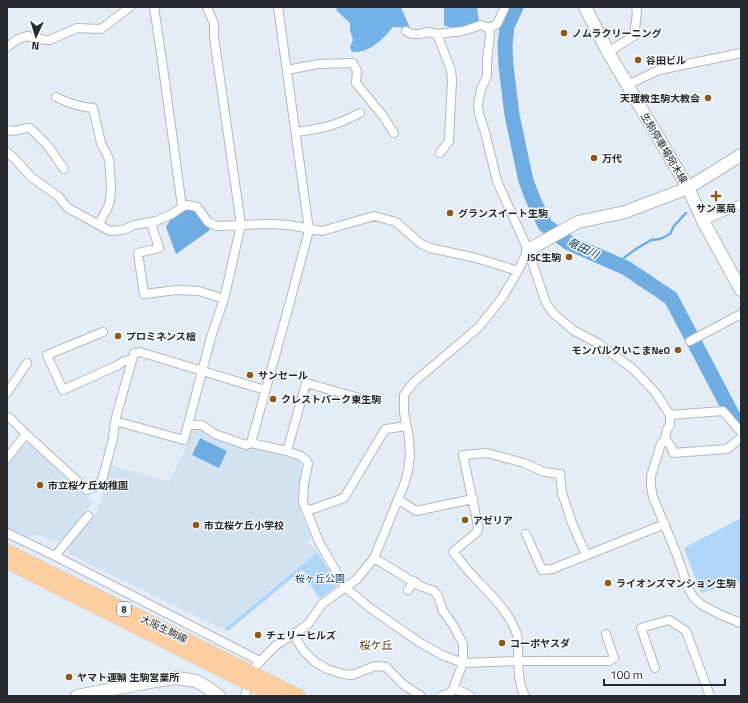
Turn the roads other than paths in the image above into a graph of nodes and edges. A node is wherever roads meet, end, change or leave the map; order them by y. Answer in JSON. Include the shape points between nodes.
{"nodes":[{"id":1,"x":130,"y":7,"type":"edge"},
{"id":2,"x":154,"y":7,"type":"edge"},
{"id":3,"x":207,"y":7,"type":"edge"},
{"id":4,"x":278,"y":7,"type":"edge"},
{"id":5,"x":505,"y":7,"type":"edge"},
{"id":6,"x":588,"y":7,"type":"edge"},
{"id":7,"x":636,"y":7,"type":"edge"},
{"id":8,"x":489,"y":28,"type":"junction"},
{"id":9,"x":406,"y":31,"type":"dead end"},
{"id":10,"x":437,"y":34,"type":"junction"},
{"id":11,"x":7,"y":47,"type":"edge"},
{"id":12,"x":608,"y":52,"type":"junction"},
{"id":13,"x":741,"y":53,"type":"edge"},
{"id":14,"x":287,"y":70,"type":"junction"},
{"id":15,"x":627,"y":85,"type":"junction"},
{"id":16,"x":56,"y":97,"type":"dead end"},
{"id":17,"x":360,"y":113,"type":"dead end"},
{"id":18,"x":7,"y":130,"type":"edge"},
{"id":19,"x":296,"y":132,"type":"junction"},
{"id":20,"x":394,"y":133,"type":"dead end"},
{"id":21,"x":7,"y":152,"type":"edge"},
{"id":22,"x":440,"y":153,"type":"dead end"},
{"id":23,"x":741,"y":155,"type":"edge"},
{"id":24,"x":64,"y":169,"type":"dead end"},
{"id":25,"x":688,"y":188,"type":"junction"},
{"id":26,"x":741,"y":204,"type":"edge"},
{"id":27,"x":182,"y":207,"type":"junction"},
{"id":28,"x":703,"y":221,"type":"junction"},
{"id":29,"x":151,"y":223,"type":"junction"},
{"id":30,"x":99,"y":224,"type":"junction"},
{"id":31,"x":242,"y":224,"type":"junction"},
{"id":32,"x":309,"y":230,"type":"junction"},
{"id":33,"x":528,"y":250,"type":"junction"},
{"id":34,"x":518,"y":271,"type":"junction"},
{"id":35,"x":741,"y":290,"type":"edge"},
{"id":36,"x":224,"y":299,"type":"junction"},
{"id":37,"x":741,"y":314,"type":"edge"},
{"id":38,"x":103,"y":332,"type":"dead end"},
{"id":39,"x":690,"y":341,"type":"dead end"},
{"id":40,"x":131,"y":360,"type":"junction"},
{"id":41,"x":27,"y":363,"type":"dead end"},
{"id":42,"x":203,"y":372,"type":"junction"},
{"id":43,"x":265,"y":390,"type":"junction"},
{"id":44,"x":7,"y":393,"type":"edge"},
{"id":45,"x":363,"y":399,"type":"dead end"},
{"id":46,"x":670,"y":415,"type":"junction"},
{"id":47,"x":7,"y":417,"type":"edge"},
{"id":48,"x":115,"y":421,"type":"junction"},
{"id":49,"x":188,"y":425,"type":"junction"},
{"id":50,"x":406,"y":426,"type":"junction"},
{"id":51,"x":741,"y":432,"type":"edge"},
{"id":52,"x":26,"y":434,"type":"junction"},
{"id":53,"x":741,"y":438,"type":"edge"},
{"id":54,"x":665,"y":439,"type":"junction"},
{"id":55,"x":251,"y":442,"type":"junction"},
{"id":56,"x":288,"y":451,"type":"junction"},
{"id":57,"x":7,"y":458,"type":"edge"},
{"id":58,"x":398,"y":499,"type":"junction"},
{"id":59,"x":473,"y":499,"type":"junction"},
{"id":60,"x":307,"y":512,"type":"junction"},
{"id":61,"x":88,"y":516,"type":"dead end"},
{"id":62,"x":665,"y":524,"type":"junction"},
{"id":63,"x":7,"y":533,"type":"edge"},
{"id":64,"x":526,"y":534,"type":"dead end"},
{"id":65,"x":7,"y":546,"type":"edge"},
{"id":66,"x":7,"y":551,"type":"edge"},
{"id":67,"x":55,"y":556,"type":"junction"},
{"id":68,"x":586,"y":556,"type":"junction"},
{"id":69,"x":374,"y":558,"type":"junction"},
{"id":70,"x":7,"y":562,"type":"edge"},
{"id":71,"x":35,"y":565,"type":"junction"},
{"id":72,"x":7,"y":568,"type":"edge"},
{"id":73,"x":414,"y":581,"type":"junction"},
{"id":74,"x":45,"y":582,"type":"junction"},
{"id":75,"x":345,"y":587,"type":"junction"},
{"id":76,"x":408,"y":590,"type":"dead end"},
{"id":77,"x":741,"y":622,"type":"edge"},
{"id":78,"x":606,"y":634,"type":"dead end"},
{"id":79,"x":294,"y":635,"type":"junction"},
{"id":80,"x":260,"y":661,"type":"junction"},
{"id":81,"x":518,"y":661,"type":"junction"},
{"id":82,"x":463,"y":663,"type":"junction"},
{"id":83,"x":655,"y":668,"type":"dead end"},
{"id":84,"x":239,"y":672,"type":"junction"},
{"id":85,"x":262,"y":684,"type":"junction"},
{"id":86,"x":453,"y":689,"type":"junction"},
{"id":87,"x":77,"y":696,"type":"edge"},
{"id":88,"x":219,"y":696,"type":"edge"},
{"id":89,"x":245,"y":696,"type":"edge"},
{"id":90,"x":274,"y":696,"type":"edge"},
{"id":91,"x":299,"y":696,"type":"edge"},
{"id":92,"x":421,"y":696,"type":"edge"},
{"id":93,"x":441,"y":696,"type":"edge"},
{"id":94,"x":470,"y":696,"type":"edge"},
{"id":95,"x":525,"y":696,"type":"edge"},
{"id":96,"x":710,"y":696,"type":"edge"}],
"edges":[{"from":1,"to":11,"type":"street","via":[[101,29],[77,28],[50,40],[27,36]]},
{"from":2,"to":27,"type":"street"},
{"from":3,"to":31,"type":"street","via":[[214,24]]},
{"from":4,"to":14,"type":"street"},
{"from":5,"to":8,"type":"street","via":[[497,24]]},
{"from":6,"to":12,"type":"street","name":"生駒停車場宛木線"},
{"from":7,"to":12,"type":"street","via":[[634,36]]},
{"from":8,"to":10,"type":"street","via":[[482,25],[463,31]]},
{"from":8,"to":33,"type":"street","via":[[487,76],[481,89],[479,114],[497,181]]},
{"from":9,"to":10,"type":"street","via":[[412,34]]},
{"from":10,"to":22,"type":"street","via":[[451,70],[452,80],[449,141]]},
{"from":12,"to":15,"type":"street","name":"生駒停車場宛木線"},
{"from":13,"to":15,"type":"street","via":[[659,70]]},
{"from":14,"to":19,"type":"street"},
{"from":14,"to":20,"type":"street","via":[[318,64],[353,63],[358,71],[356,83]]},
{"from":15,"to":25,"type":"street","name":"生駒停車場宛木線"},
{"from":16,"to":30,"type":"street","via":[[93,108],[101,143],[109,160],[108,207]]},
{"from":17,"to":19,"type":"street","via":[[332,126]]},
{"from":18,"to":24,"type":"street","via":[[19,131],[26,127],[30,128],[48,146]]},
{"from":19,"to":32,"type":"street"},
{"from":21,"to":30,"type":"street","via":[[31,177],[58,196],[68,208]]},
{"from":23,"to":25,"type":"street"},
{"from":25,"to":28,"type":"street","name":"生駒停車場宛木線"},
{"from":25,"to":33,"type":"street","via":[[625,212],[578,222]]},
{"from":26,"to":28,"type":"street"},
{"from":27,"to":29,"type":"street"},
{"from":27,"to":31,"type":"street","via":[[197,207],[208,222],[217,226]]},
{"from":28,"to":35,"type":"street","name":"生駒停車場宛木線"},
{"from":29,"to":30,"type":"street","via":[[134,225],[116,232]]},
{"from":29,"to":36,"type":"street","via":[[159,248],[138,253],[144,294],[177,290],[199,291]]},
{"from":31,"to":32,"type":"street","via":[[289,225]]},
{"from":31,"to":36,"type":"street"},
{"from":32,"to":34,"type":"street","via":[[322,231],[374,216],[396,222],[430,248]]},
{"from":32,"to":43,"type":"street"},
{"from":33,"to":34,"type":"street"},
{"from":33,"to":46,"type":"street","via":[[541,293],[553,313],[573,330],[599,344],[633,369],[655,392]]},
{"from":34,"to":50,"type":"street","via":[[502,298],[479,327],[414,382],[404,396]]},
{"from":36,"to":42,"type":"street"},
{"from":37,"to":39,"type":"street"},
{"from":38,"to":40,"type":"street","via":[[46,355],[63,390]]},
{"from":40,"to":42,"type":"street","via":[[134,353],[140,352]]},
{"from":40,"to":48,"type":"street"},
{"from":41,"to":44,"type":"street"},
{"from":42,"to":43,"type":"street"},
{"from":42,"to":49,"type":"street"},
{"from":43,"to":55,"type":"street"},
{"from":45,"to":56,"type":"street","via":[[306,383]]},
{"from":46,"to":51,"type":"street","via":[[723,412]]},
{"from":46,"to":54,"type":"street","via":[[670,425]]},
{"from":47,"to":52,"type":"street"},
{"from":48,"to":49,"type":"street","via":[[184,440]]},
{"from":48,"to":52,"type":"street","via":[[102,480],[87,490]]},
{"from":49,"to":55,"type":"street","via":[[202,425],[215,434],[246,445]]},
{"from":50,"to":58,"type":"street","via":[[410,456],[408,471]]},
{"from":50,"to":60,"type":"street","via":[[384,430],[344,498]]},
{"from":52,"to":57,"type":"street"},
{"from":53,"to":54,"type":"street","via":[[727,449],[673,453]]},
{"from":54,"to":62,"type":"street","via":[[651,476],[651,487]]},
{"from":55,"to":56,"type":"street"},
{"from":56,"to":60,"type":"street","via":[[307,461],[302,497]]},
{"from":58,"to":59,"type":"street","via":[[416,511]]},
{"from":58,"to":69,"type":"street"},
{"from":59,"to":68,"type":"street","via":[[463,455],[487,453],[524,463],[544,472],[560,474],[563,498]]},
{"from":59,"to":81,"type":"street","via":[[477,532],[453,552],[510,619],[517,633]]},
{"from":60,"to":75,"type":"street","via":[[319,542]]},
{"from":61,"to":67,"type":"street"},
{"from":62,"to":68,"type":"street"},
{"from":62,"to":77,"type":"street","via":[[694,598],[702,606]]},
{"from":63,"to":67,"type":"street"},
{"from":64,"to":68,"type":"street","via":[[542,570],[552,569]]},
{"from":65,"to":71,"type":"main road"},
{"from":66,"to":71,"type":"main road","name":"大阪生駒線","number":"8"},
{"from":67,"to":80,"type":"street"},
{"from":69,"to":73,"type":"street"},
{"from":69,"to":75,"type":"street","via":[[357,579]]},
{"from":70,"to":74,"type":"main road","name":"大阪生駒線","number":"8"},
{"from":71,"to":84,"type":"main road","name":"大阪生駒線","number":"8"},
{"from":72,"to":74,"type":"main road"},
{"from":73,"to":76,"type":"street"},
{"from":73,"to":82,"type":"street","via":[[434,591],[438,596],[443,611],[454,625],[463,644]]},
{"from":74,"to":84,"type":"main road","name":"大阪生駒線","number":"8"},
{"from":75,"to":79,"type":"street","via":[[322,604],[309,623]]},
{"from":75,"to":82,"type":"street","via":[[419,642]]},
{"from":78,"to":81,"type":"street","via":[[614,658],[609,661]]},
{"from":79,"to":80,"type":"street","via":[[275,646]]},
{"from":79,"to":92,"type":"street","via":[[303,650],[327,670],[352,675],[375,666],[386,667],[404,685]]},
{"from":80,"to":89,"type":"street","via":[[254,668]]},
{"from":81,"to":82,"type":"street"},
{"from":81,"to":95,"type":"street","via":[[521,687]]},
{"from":82,"to":86,"type":"street"},
{"from":83,"to":96,"type":"street","via":[[641,628],[669,620],[686,631]]},
{"from":84,"to":85,"type":"main road","name":"大阪生駒線","number":"8","bridge":true},
{"from":85,"to":90,"type":"main road","name":"大阪生駒線","number":"8"},
{"from":85,"to":91,"type":"main road","name":"大阪生駒線","number":"8"},
{"from":86,"to":93,"type":"street"},
{"from":86,"to":94,"type":"street"},
{"from":87,"to":88,"type":"street","via":[[176,678],[196,681]]}]}
